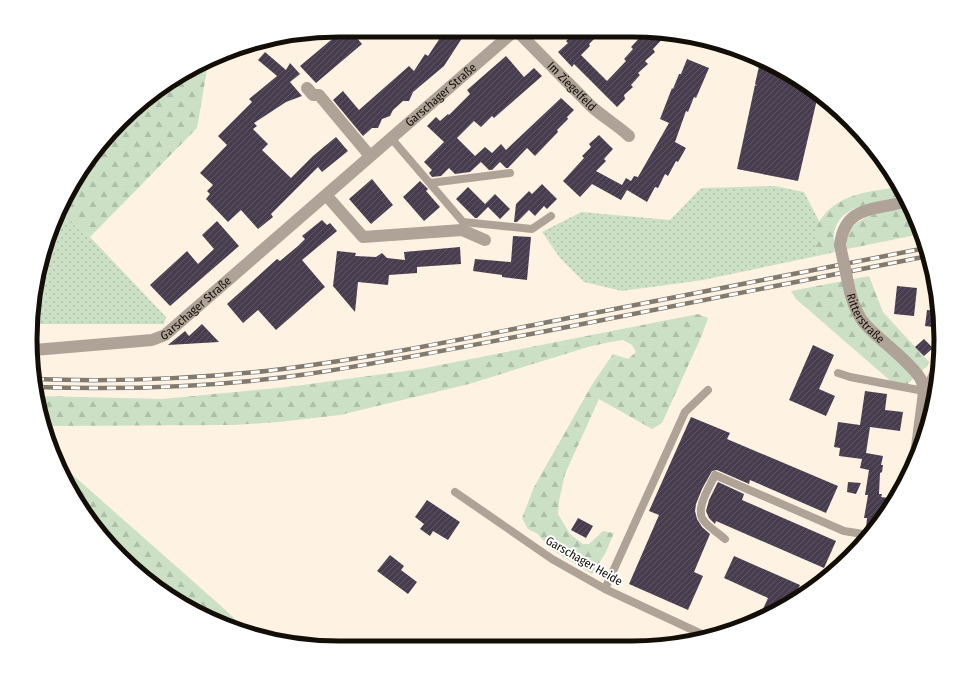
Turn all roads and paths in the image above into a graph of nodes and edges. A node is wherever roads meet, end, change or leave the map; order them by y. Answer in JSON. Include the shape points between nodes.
{"nodes":[{"id":1,"x":507,"y":37,"type":"edge"},
{"id":2,"x":523,"y":37,"type":"edge"},
{"id":3,"x":307,"y":88,"type":"dead end"},
{"id":4,"x":629,"y":136,"type":"dead end"},
{"id":5,"x":391,"y":138,"type":"junction"},
{"id":6,"x":370,"y":156,"type":"junction"},
{"id":7,"x":510,"y":173,"type":"dead end"},
{"id":8,"x":430,"y":183,"type":"junction"},
{"id":9,"x":326,"y":195,"type":"junction"},
{"id":10,"x":902,"y":202,"type":"edge"},
{"id":11,"x":551,"y":216,"type":"dead end"},
{"id":12,"x":485,"y":240,"type":"dead end"},
{"id":13,"x":38,"y":350,"type":"edge"},
{"id":14,"x":838,"y":373,"type":"dead end"},
{"id":15,"x":931,"y":378,"type":"edge"},
{"id":16,"x":708,"y":390,"type":"dead end"},
{"id":17,"x":924,"y":391,"type":"junction"},
{"id":18,"x":918,"y":434,"type":"edge"},
{"id":19,"x":455,"y":492,"type":"dead end"},
{"id":20,"x":863,"y":534,"type":"edge"},
{"id":21,"x":726,"y":539,"type":"dead end"},
{"id":22,"x":605,"y":589,"type":"junction"},
{"id":23,"x":701,"y":633,"type":"edge"}],
"edges":[{"from":1,"to":5,"type":"street","name":"Garschager Straße"},
{"from":2,"to":4,"type":"street","name":"Im Ziegelfeld","via":[[591,106]]},
{"from":3,"to":6,"type":"street","via":[[313,95],[319,95]]},
{"from":5,"to":6,"type":"street","name":"Garschager Straße"},
{"from":5,"to":8,"type":"lane"},
{"from":6,"to":9,"type":"street","name":"Garschager Straße"},
{"from":7,"to":8,"type":"lane"},
{"from":8,"to":11,"type":"lane","via":[[463,222],[532,229]]},
{"from":9,"to":12,"type":"street","via":[[363,237],[462,230]]},
{"from":9,"to":13,"type":"street","name":"Garschager Straße","via":[[165,335],[152,340]]},
{"from":10,"to":17,"type":"street","name":"Ritterstraße","bridge":true,"via":[[858,214],[848,221],[840,245],[854,306],[865,325],[913,369],[922,382]]},
{"from":14,"to":17,"type":"lane"},
{"from":15,"to":17,"type":"lane"},
{"from":16,"to":22,"type":"lane","via":[[685,412]]},
{"from":17,"to":18,"type":"street"},
{"from":19,"to":22,"type":"lane","name":"Garschager Heide","via":[[552,559]]},
{"from":20,"to":21,"type":"lane","via":[[844,531],[715,475],[700,513],[703,521]]},
{"from":22,"to":23,"type":"lane","name":"Garschager Heide"}]}
